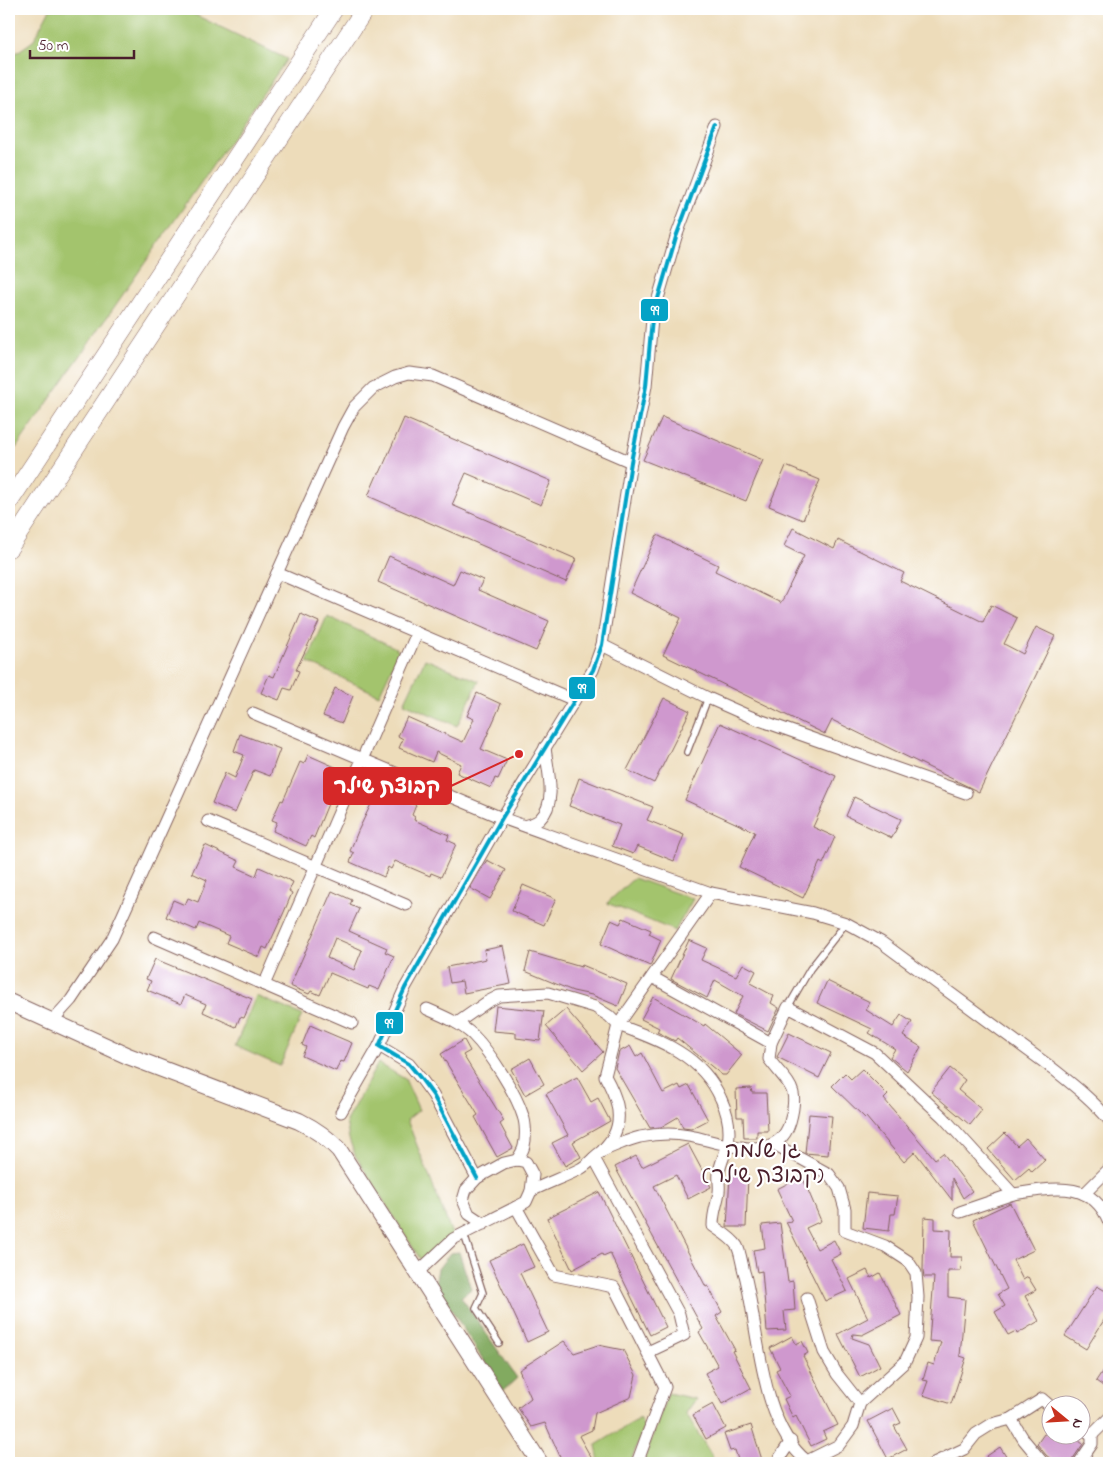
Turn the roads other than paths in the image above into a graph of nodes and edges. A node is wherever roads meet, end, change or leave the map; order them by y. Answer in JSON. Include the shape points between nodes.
{"nodes":[{"id":1,"x":334,"y":9,"type":"edge"},
{"id":2,"x":365,"y":9,"type":"edge"},
{"id":3,"x":717,"y":127,"type":"dead end"},
{"id":4,"x":631,"y":462,"type":"junction"},
{"id":5,"x":9,"y":502,"type":"edge"},
{"id":6,"x":9,"y":548,"type":"edge"},
{"id":7,"x":277,"y":573,"type":"junction"},
{"id":8,"x":417,"y":633,"type":"junction"},
{"id":9,"x":602,"y":645,"type":"junction"},
{"id":10,"x":708,"y":698,"type":"junction"},
{"id":11,"x":574,"y":700,"type":"junction"},
{"id":12,"x":254,"y":713,"type":"dead end"},
{"id":13,"x":545,"y":748,"type":"junction"},
{"id":14,"x":687,"y":752,"type":"dead end"},
{"id":15,"x":362,"y":759,"type":"junction"},
{"id":16,"x":966,"y":793,"type":"dead end"},
{"id":17,"x":502,"y":818,"type":"junction"},
{"id":18,"x":208,"y":822,"type":"dead end"},
{"id":19,"x":526,"y":826,"type":"junction"},
{"id":20,"x":316,"y":867,"type":"junction"},
{"id":21,"x":710,"y":893,"type":"junction"},
{"id":22,"x":406,"y":905,"type":"dead end"},
{"id":23,"x":846,"y":923,"type":"junction"},
{"id":24,"x":154,"y":937,"type":"dead end"},
{"id":25,"x":652,"y":977,"type":"junction"},
{"id":26,"x":264,"y":985,"type":"junction"},
{"id":27,"x":9,"y":1002,"type":"edge"},
{"id":28,"x":788,"y":1007,"type":"junction"},
{"id":29,"x":427,"y":1009,"type":"dead end"},
{"id":30,"x":52,"y":1021,"type":"junction"},
{"id":31,"x":352,"y":1023,"type":"dead end"},
{"id":32,"x":457,"y":1023,"type":"junction"},
{"id":33,"x":618,"y":1026,"type":"junction"},
{"id":34,"x":770,"y":1043,"type":"junction"},
{"id":35,"x":380,"y":1046,"type":"junction"},
{"id":36,"x":341,"y":1112,"type":"dead end"},
{"id":37,"x":1109,"y":1120,"type":"edge"},
{"id":38,"x":774,"y":1144,"type":"junction"},
{"id":39,"x":728,"y":1145,"type":"junction"},
{"id":40,"x":597,"y":1155,"type":"junction"},
{"id":41,"x":517,"y":1160,"type":"junction"},
{"id":42,"x":1109,"y":1169,"type":"edge"},
{"id":43,"x":477,"y":1178,"type":"junction"},
{"id":44,"x":531,"y":1191,"type":"junction"},
{"id":45,"x":1013,"y":1194,"type":"junction"},
{"id":46,"x":1084,"y":1194,"type":"junction"},
{"id":47,"x":516,"y":1207,"type":"junction"},
{"id":48,"x":960,"y":1212,"type":"dead end"},
{"id":49,"x":1109,"y":1222,"type":"edge"},
{"id":50,"x":484,"y":1224,"type":"junction"},
{"id":51,"x":464,"y":1234,"type":"junction"},
{"id":52,"x":418,"y":1272,"type":"junction"},
{"id":53,"x":806,"y":1298,"type":"dead end"},
{"id":54,"x":499,"y":1343,"type":"dead end"},
{"id":55,"x":648,"y":1352,"type":"junction"},
{"id":56,"x":1040,"y":1400,"type":"edge"},
{"id":57,"x":860,"y":1403,"type":"junction"},
{"id":58,"x":1109,"y":1418,"type":"edge"},
{"id":59,"x":1010,"y":1419,"type":"junction"},
{"id":60,"x":1092,"y":1435,"type":"joint"},
{"id":61,"x":791,"y":1441,"type":"junction"},
{"id":62,"x":540,"y":1463,"type":"edge"},
{"id":63,"x":637,"y":1463,"type":"edge"},
{"id":64,"x":776,"y":1463,"type":"edge"},
{"id":65,"x":934,"y":1463,"type":"edge"},
{"id":66,"x":1042,"y":1463,"type":"edge"},
{"id":67,"x":1079,"y":1463,"type":"edge"}],
"edges":[{"from":1,"to":5,"type":"main road"},
{"from":2,"to":6,"type":"main road"},
{"from":3,"to":4,"type":"street","via":[[676,237],[652,319],[646,386]]},
{"from":4,"to":7,"type":"street","via":[[433,376],[409,373],[394,376],[373,388],[354,407]]},
{"from":4,"to":9,"type":"street"},
{"from":7,"to":8,"type":"street"},
{"from":7,"to":30,"type":"street","via":[[112,939],[71,1000]]},
{"from":8,"to":11,"type":"street"},
{"from":8,"to":15,"type":"street"},
{"from":9,"to":10,"type":"street"},
{"from":9,"to":11,"type":"street"},
{"from":10,"to":14,"type":"lane"},
{"from":10,"to":16,"type":"street","via":[[751,717]]},
{"from":11,"to":13,"type":"street"},
{"from":12,"to":15,"type":"street"},
{"from":13,"to":17,"type":"street"},
{"from":13,"to":19,"type":"street","via":[[550,790],[546,811],[539,821]]},
{"from":15,"to":17,"type":"street"},
{"from":15,"to":20,"type":"street"},
{"from":17,"to":19,"type":"street"},
{"from":17,"to":35,"type":"street","via":[[405,988]]},
{"from":18,"to":20,"type":"street"},
{"from":19,"to":21,"type":"street"},
{"from":20,"to":22,"type":"street"},
{"from":20,"to":26,"type":"street"},
{"from":21,"to":23,"type":"street","via":[[813,913]]},
{"from":21,"to":25,"type":"street"},
{"from":23,"to":28,"type":"lane","via":[[810,969]]},
{"from":23,"to":37,"type":"street","via":[[881,942],[1052,1068],[1102,1110]]},
{"from":24,"to":26,"type":"street"},
{"from":25,"to":33,"type":"street"},
{"from":25,"to":34,"type":"street"},
{"from":26,"to":31,"type":"street"},
{"from":27,"to":30,"type":"street"},
{"from":28,"to":34,"type":"street"},
{"from":28,"to":45,"type":"street","via":[[875,1053],[942,1117]]},
{"from":29,"to":32,"type":"street"},
{"from":30,"to":52,"type":"street","via":[[128,1056],[317,1130],[339,1150]]},
{"from":32,"to":33,"type":"street","via":[[499,996],[548,993],[595,1007]]},
{"from":32,"to":41,"type":"street","via":[[472,1034],[490,1055],[524,1116],[524,1148]]},
{"from":33,"to":39,"type":"street","via":[[674,1047],[712,1080],[728,1114]]},
{"from":33,"to":40,"type":"street","via":[[605,1076],[619,1111],[618,1125],[614,1136]]},
{"from":34,"to":38,"type":"street","via":[[769,1059],[794,1093],[789,1125]]},
{"from":35,"to":36,"type":"street"},
{"from":35,"to":43,"type":"street","via":[[409,1064],[422,1080]]},
{"from":38,"to":39,"type":"street","via":[[763,1148]]},
{"from":38,"to":57,"type":"street","via":[[829,1174],[839,1188],[845,1209],[845,1231],[885,1246],[908,1261],[916,1273],[916,1338],[912,1349],[905,1362]]},
{"from":39,"to":40,"type":"street","via":[[687,1135],[663,1134],[639,1137]]},
{"from":39,"to":61,"type":"street","via":[[719,1172],[713,1226],[737,1245],[769,1397],[779,1424]]},
{"from":40,"to":44,"type":"street","via":[[581,1168]]},
{"from":40,"to":55,"type":"street","via":[[679,1314],[684,1335]]},
{"from":41,"to":43,"type":"street","via":[[504,1163]]},
{"from":41,"to":44,"type":"street","via":[[526,1162],[533,1175]]},
{"from":42,"to":46,"type":"street"},
{"from":43,"to":50,"type":"street","via":[[466,1190],[463,1200],[469,1214]]},
{"from":44,"to":47,"type":"street","via":[[526,1202]]},
{"from":45,"to":46,"type":"street","via":[[1066,1188]]},
{"from":45,"to":48,"type":"street"},
{"from":46,"to":49,"type":"street","via":[[1104,1209]]},
{"from":47,"to":50,"type":"street"},
{"from":47,"to":55,"type":"street","via":[[554,1275],[614,1287]]},
{"from":50,"to":51,"type":"street"},
{"from":51,"to":52,"type":"street","via":[[453,1239]]},
{"from":51,"to":54,"type":"lane","via":[[483,1293],[476,1308]]},
{"from":52,"to":62,"type":"street"},
{"from":53,"to":57,"type":"street","via":[[824,1352]]},
{"from":55,"to":63,"type":"street","via":[[665,1387]]},
{"from":56,"to":59,"type":"street"},
{"from":57,"to":61,"type":"street","via":[[853,1426],[839,1445],[807,1461]]},
{"from":58,"to":60,"type":"street"},
{"from":59,"to":65,"type":"street","via":[[992,1424],[976,1434],[964,1450]]},
{"from":59,"to":66,"type":"street"},
{"from":60,"to":67,"type":"street","via":[[1092,1444]]},
{"from":61,"to":64,"type":"street"}]}
